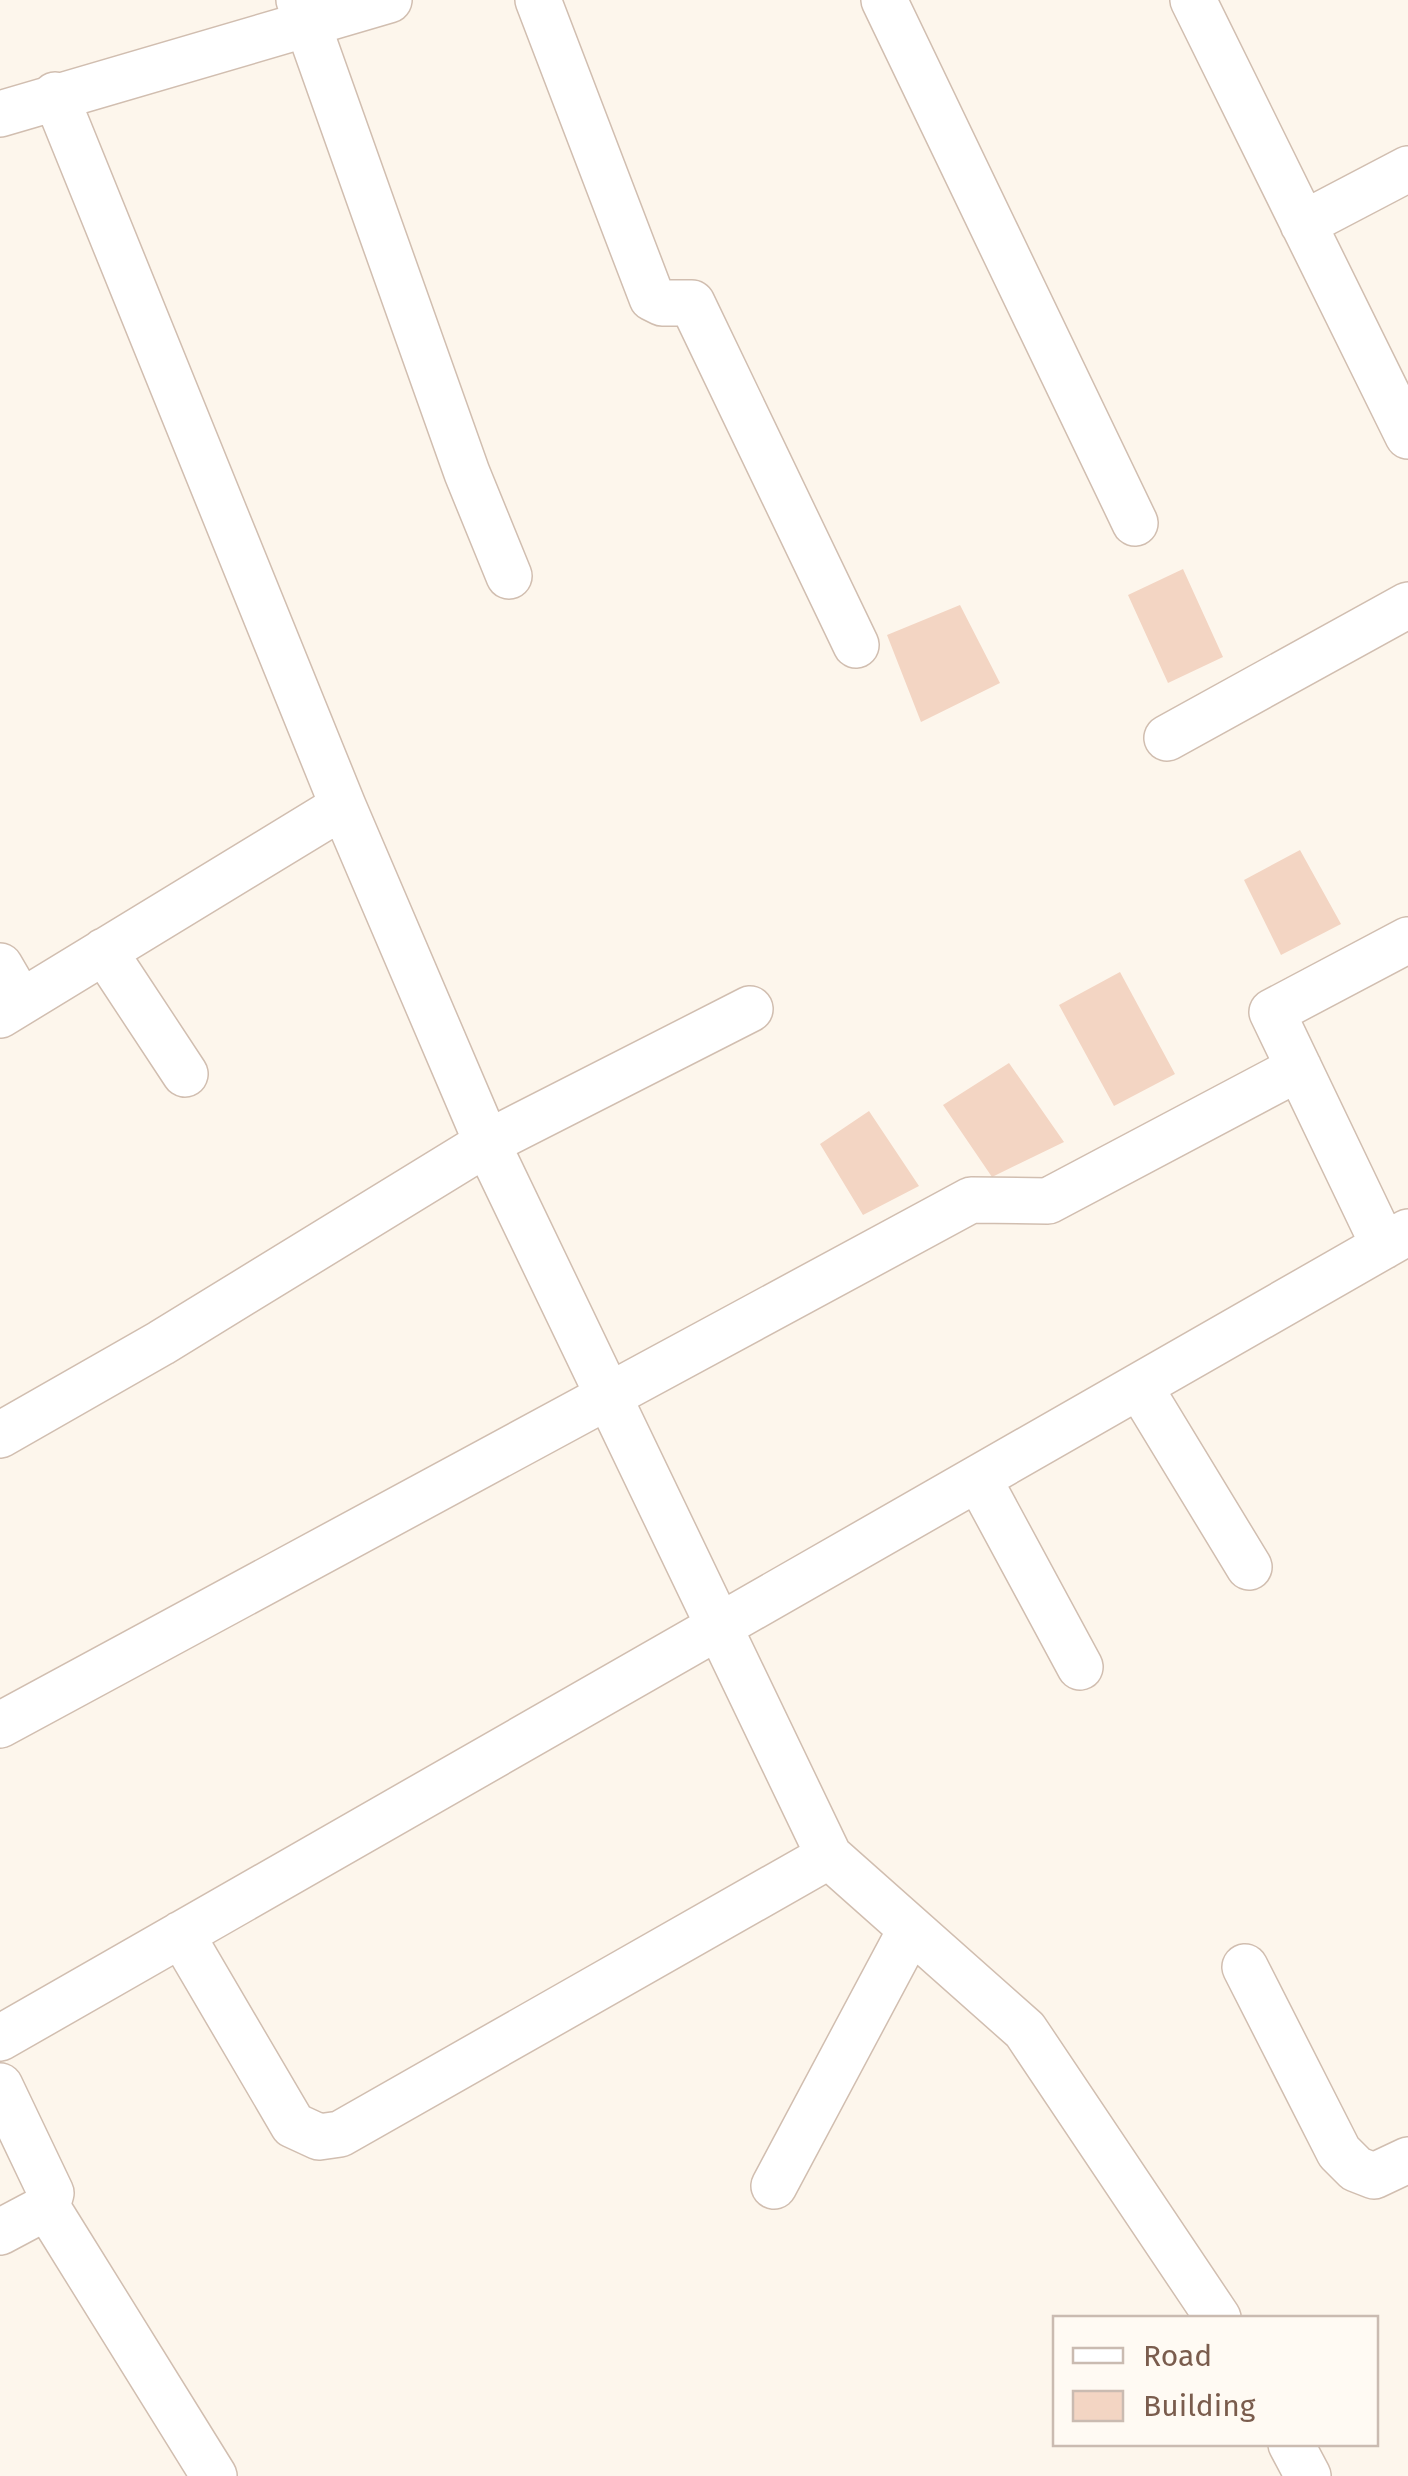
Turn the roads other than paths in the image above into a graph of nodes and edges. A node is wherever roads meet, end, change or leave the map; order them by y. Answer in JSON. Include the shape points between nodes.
{"nodes":[{"id":1,"x":389,"y":0,"type":"edge"},
{"id":2,"x":538,"y":0,"type":"edge"},
{"id":3,"x":884,"y":0,"type":"edge"},
{"id":4,"x":1193,"y":0,"type":"edge"},
{"id":5,"x":301,"y":11,"type":"edge"},
{"id":6,"x":55,"y":95,"type":"junction"},
{"id":7,"x":0,"y":114,"type":"edge"},
{"id":8,"x":1408,"y":169,"type":"edge"},
{"id":9,"x":1303,"y":224,"type":"junction"},
{"id":10,"x":1408,"y":436,"type":"edge"},
{"id":11,"x":1135,"y":522,"type":"dead end"},
{"id":12,"x":508,"y":576,"type":"dead end"},
{"id":13,"x":1408,"y":605,"type":"edge"},
{"id":14,"x":856,"y":645,"type":"dead end"},
{"id":15,"x":1167,"y":738,"type":"dead end"},
{"id":16,"x":342,"y":806,"type":"junction"},
{"id":17,"x":1408,"y":940,"type":"edge"},
{"id":18,"x":104,"y":951,"type":"junction"},
{"id":19,"x":7,"y":994,"type":"edge"},
{"id":20,"x":750,"y":1008,"type":"dead end"},
{"id":21,"x":1299,"y":1068,"type":"junction"},
{"id":22,"x":185,"y":1074,"type":"dead end"},
{"id":23,"x":488,"y":1143,"type":"junction"},
{"id":24,"x":1396,"y":1239,"type":"edge"},
{"id":25,"x":1139,"y":1386,"type":"junction"},
{"id":26,"x":608,"y":1396,"type":"junction"},
{"id":27,"x":0,"y":1435,"type":"edge"},
{"id":28,"x":978,"y":1478,"type":"junction"},
{"id":29,"x":1249,"y":1567,"type":"dead end"},
{"id":30,"x":721,"y":1625,"type":"junction"},
{"id":31,"x":1080,"y":1667,"type":"dead end"},
{"id":32,"x":0,"y":1725,"type":"edge"},
{"id":33,"x":828,"y":1856,"type":"junction"},
{"id":34,"x":911,"y":1929,"type":"junction"},
{"id":35,"x":181,"y":1934,"type":"junction"},
{"id":36,"x":1245,"y":1967,"type":"dead end"},
{"id":37,"x":0,"y":2038,"type":"edge"},
{"id":38,"x":0,"y":2086,"type":"edge"},
{"id":39,"x":1408,"y":2160,"type":"edge"},
{"id":40,"x":774,"y":2186,"type":"dead end"},
{"id":41,"x":48,"y":2207,"type":"junction"},
{"id":42,"x":0,"y":2232,"type":"edge"},
{"id":43,"x":1217,"y":2316,"type":"edge"},
{"id":44,"x":1293,"y":2446,"type":"edge"},
{"id":45,"x":214,"y":2476,"type":"edge"},
{"id":46,"x":1308,"y":2476,"type":"edge"}],
"edges":[{"from":1,"to":5,"type":"street"},
{"from":2,"to":14,"type":"street","via":[[652,298],[692,302]]},
{"from":3,"to":11,"type":"street"},
{"from":4,"to":9,"type":"street"},
{"from":5,"to":6,"type":"street"},
{"from":5,"to":12,"type":"street"},
{"from":6,"to":7,"type":"street"},
{"from":6,"to":16,"type":"street"},
{"from":8,"to":9,"type":"street"},
{"from":9,"to":10,"type":"street"},
{"from":13,"to":15,"type":"street"},
{"from":16,"to":18,"type":"street"},
{"from":16,"to":23,"type":"street"},
{"from":17,"to":21,"type":"street","via":[[1272,1012]]},
{"from":18,"to":19,"type":"street"},
{"from":18,"to":22,"type":"street"},
{"from":20,"to":23,"type":"street"},
{"from":21,"to":24,"type":"street"},
{"from":21,"to":26,"type":"street","via":[[1048,1201],[971,1200]]},
{"from":23,"to":26,"type":"street"},
{"from":23,"to":27,"type":"street"},
{"from":24,"to":25,"type":"street"},
{"from":25,"to":28,"type":"street"},
{"from":25,"to":29,"type":"street"},
{"from":26,"to":30,"type":"street"},
{"from":26,"to":32,"type":"street"},
{"from":28,"to":30,"type":"street"},
{"from":28,"to":31,"type":"street"},
{"from":30,"to":33,"type":"street"},
{"from":30,"to":35,"type":"street"},
{"from":33,"to":34,"type":"street"},
{"from":33,"to":35,"type":"street","via":[[340,2134],[319,2137],[294,2125]]},
{"from":34,"to":40,"type":"street"},
{"from":34,"to":43,"type":"street","via":[[1025,2030]]},
{"from":35,"to":37,"type":"street"},
{"from":36,"to":39,"type":"street","via":[[1339,2152],[1374,2176]]},
{"from":38,"to":41,"type":"street","via":[[51,2193]]},
{"from":41,"to":42,"type":"street"},
{"from":41,"to":45,"type":"street"},
{"from":44,"to":46,"type":"street"}]}
